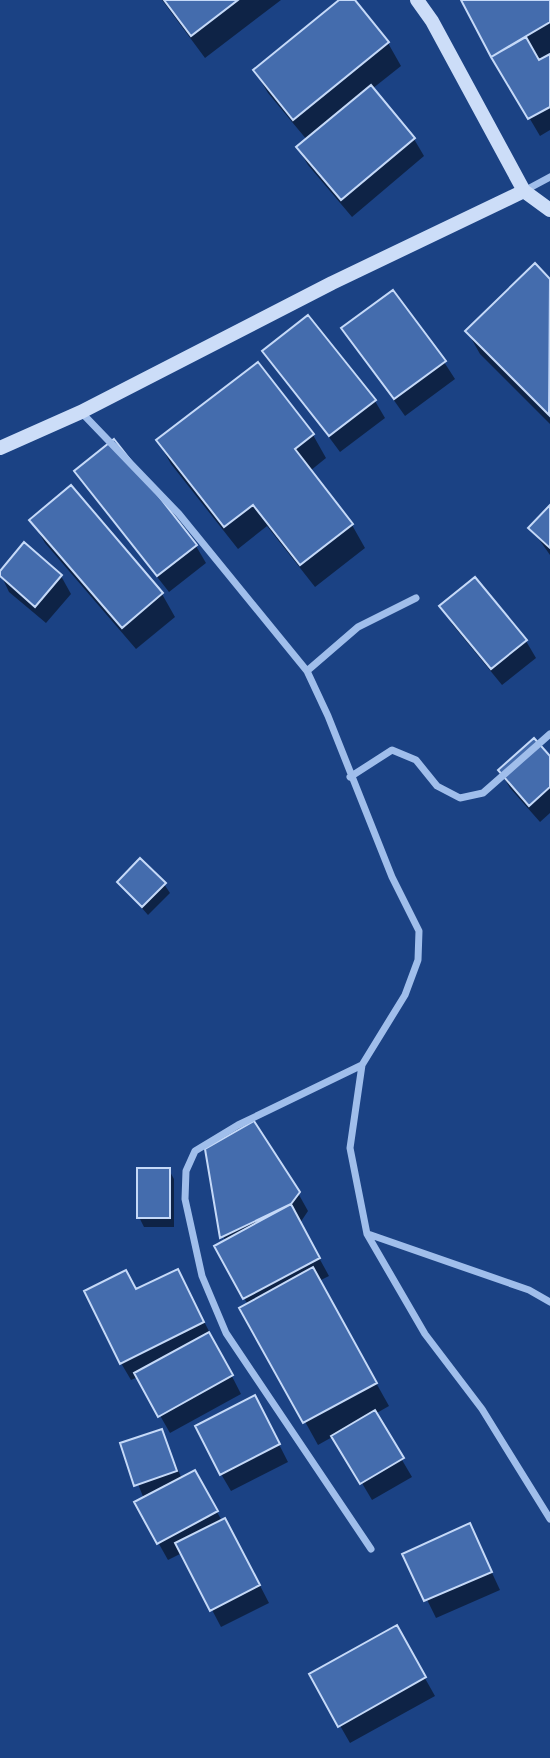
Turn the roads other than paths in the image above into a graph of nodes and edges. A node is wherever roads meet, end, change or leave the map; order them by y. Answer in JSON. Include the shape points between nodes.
{"nodes":[{"id":1,"x":417,"y":0,"type":"edge"},
{"id":2,"x":550,"y":177,"type":"edge"},
{"id":3,"x":524,"y":191,"type":"junction"},
{"id":4,"x":550,"y":211,"type":"edge"},
{"id":5,"x":81,"y":412,"type":"junction"},
{"id":6,"x":0,"y":448,"type":"edge"},
{"id":7,"x":416,"y":598,"type":"dead end"},
{"id":8,"x":307,"y":671,"type":"junction"},
{"id":9,"x":550,"y":734,"type":"edge"},
{"id":10,"x":350,"y":777,"type":"junction"},
{"id":11,"x":362,"y":1065,"type":"junction"},
{"id":12,"x":367,"y":1234,"type":"junction"},
{"id":13,"x":550,"y":1302,"type":"edge"},
{"id":14,"x":550,"y":1519,"type":"edge"},
{"id":15,"x":371,"y":1549,"type":"dead end"}],
"edges":[{"from":1,"to":3,"type":"street"},
{"from":2,"to":3,"type":"street"},
{"from":3,"to":4,"type":"street"},
{"from":3,"to":5,"type":"street"},
{"from":5,"to":6,"type":"street"},
{"from":5,"to":8,"type":"street","via":[[179,514]]},
{"from":7,"to":8,"type":"street","via":[[358,627]]},
{"from":8,"to":10,"type":"street"},
{"from":9,"to":10,"type":"street","via":[[483,793],[460,798],[437,786],[416,760],[392,750]]},
{"from":10,"to":11,"type":"street","via":[[419,931],[418,960],[405,995]]},
{"from":11,"to":12,"type":"street","via":[[350,1148]]},
{"from":11,"to":15,"type":"street","via":[[195,1151],[186,1171],[185,1199],[202,1276],[226,1333]]},
{"from":12,"to":13,"type":"street","via":[[529,1290]]},
{"from":12,"to":14,"type":"street","via":[[425,1334],[482,1409]]}]}
